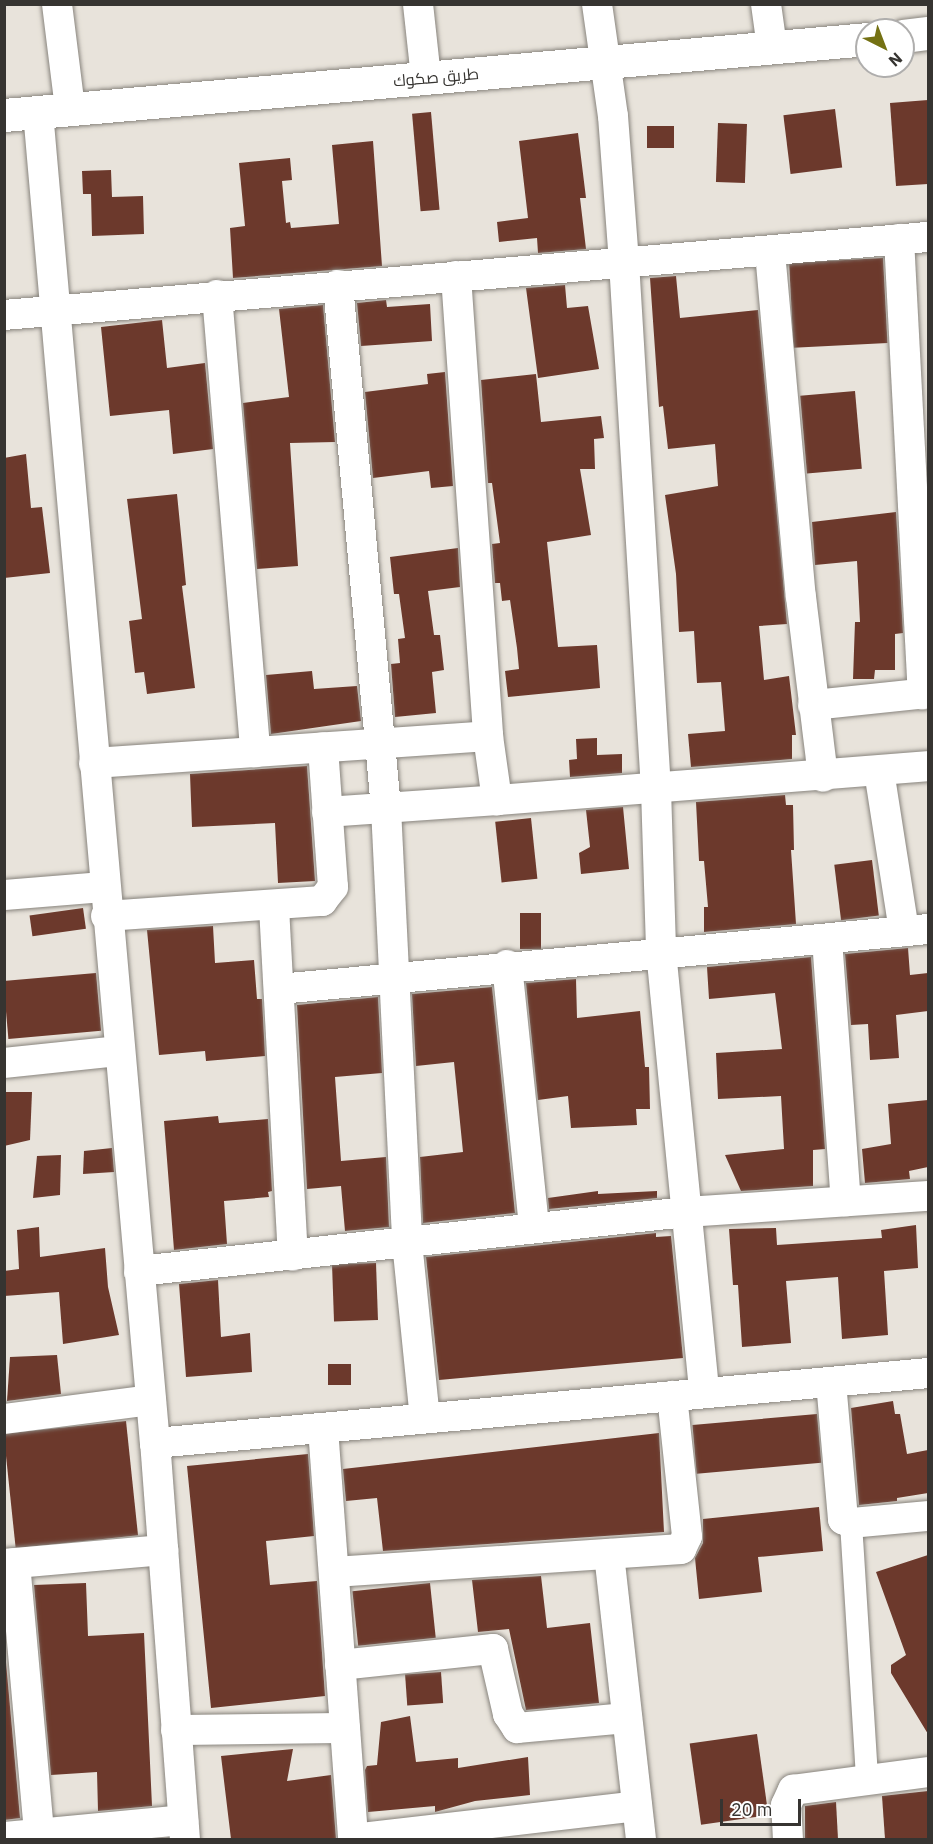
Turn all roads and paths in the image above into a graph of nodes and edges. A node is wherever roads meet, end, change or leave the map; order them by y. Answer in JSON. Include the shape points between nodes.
{"nodes":[{"id":1,"x":57,"y":4,"type":"edge"},
{"id":2,"x":418,"y":4,"type":"edge"},
{"id":3,"x":597,"y":4,"type":"edge"},
{"id":4,"x":766,"y":4,"type":"edge"},
{"id":5,"x":855,"y":40,"type":"edge"},
{"id":6,"x":772,"y":47,"type":"junction"},
{"id":7,"x":606,"y":62,"type":"junction"},
{"id":8,"x":426,"y":78,"type":"junction"},
{"id":9,"x":54,"y":110,"type":"junction"},
{"id":10,"x":4,"y":115,"type":"edge"},
{"id":11,"x":928,"y":237,"type":"edge"},
{"id":12,"x":899,"y":239,"type":"junction"},
{"id":13,"x":770,"y":252,"type":"junction"},
{"id":14,"x":624,"y":262,"type":"junction"},
{"id":15,"x":456,"y":276,"type":"junction"},
{"id":16,"x":338,"y":285,"type":"junction"},
{"id":17,"x":217,"y":295,"type":"junction"},
{"id":18,"x":54,"y":307,"type":"junction"},
{"id":19,"x":4,"y":315,"type":"edge"},
{"id":20,"x":926,"y":694,"type":"edge"},
{"id":21,"x":813,"y":705,"type":"junction"},
{"id":22,"x":488,"y":736,"type":"junction"},
{"id":23,"x":378,"y":744,"type":"junction"},
{"id":24,"x":323,"y":747,"type":"junction"},
{"id":25,"x":255,"y":752,"type":"junction"},
{"id":26,"x":94,"y":763,"type":"junction"},
{"id":27,"x":928,"y":766,"type":"edge"},
{"id":28,"x":879,"y":771,"type":"junction"},
{"id":29,"x":823,"y":777,"type":"junction"},
{"id":30,"x":657,"y":789,"type":"junction"},
{"id":31,"x":497,"y":800,"type":"junction"},
{"id":32,"x":386,"y":808,"type":"junction"},
{"id":33,"x":327,"y":812,"type":"junction"},
{"id":34,"x":4,"y":894,"type":"edge"},
{"id":35,"x":105,"y":902,"type":"junction"},
{"id":36,"x":274,"y":907,"type":"junction"},
{"id":37,"x":916,"y":930,"type":"edge"},
{"id":38,"x":827,"y":939,"type":"junction"},
{"id":39,"x":661,"y":951,"type":"junction"},
{"id":40,"x":507,"y":965,"type":"junction"},
{"id":41,"x":395,"y":976,"type":"junction"},
{"id":42,"x":279,"y":989,"type":"junction"},
{"id":43,"x":119,"y":1051,"type":"junction"},
{"id":44,"x":4,"y":1063,"type":"edge"},
{"id":45,"x":928,"y":1196,"type":"edge"},
{"id":46,"x":846,"y":1201,"type":"junction"},
{"id":47,"x":686,"y":1212,"type":"junction"},
{"id":48,"x":534,"y":1228,"type":"junction"},
{"id":49,"x":407,"y":1242,"type":"junction"},
{"id":50,"x":293,"y":1255,"type":"junction"},
{"id":51,"x":139,"y":1271,"type":"junction"},
{"id":52,"x":928,"y":1373,"type":"edge"},
{"id":53,"x":831,"y":1382,"type":"junction"},
{"id":54,"x":704,"y":1393,"type":"junction"},
{"id":55,"x":672,"y":1396,"type":"junction"},
{"id":56,"x":151,"y":1400,"type":"junction"},
{"id":57,"x":425,"y":1418,"type":"junction"},
{"id":58,"x":4,"y":1419,"type":"edge"},
{"id":59,"x":323,"y":1428,"type":"junction"},
{"id":60,"x":155,"y":1443,"type":"junction"},
{"id":61,"x":928,"y":1516,"type":"edge"},
{"id":62,"x":851,"y":1524,"type":"junction"},
{"id":63,"x":163,"y":1550,"type":"junction"},
{"id":64,"x":609,"y":1554,"type":"junction"},
{"id":65,"x":10,"y":1564,"type":"edge"},
{"id":66,"x":334,"y":1572,"type":"junction"},
{"id":67,"x":340,"y":1665,"type":"junction"},
{"id":68,"x":627,"y":1718,"type":"junction"},
{"id":69,"x":345,"y":1728,"type":"junction"},
{"id":70,"x":176,"y":1730,"type":"junction"},
{"id":71,"x":928,"y":1772,"type":"edge"},
{"id":72,"x":867,"y":1778,"type":"junction"},
{"id":73,"x":637,"y":1806,"type":"junction"},
{"id":74,"x":184,"y":1830,"type":"edge"},
{"id":75,"x":39,"y":1834,"type":"junction"},
{"id":76,"x":4,"y":1837,"type":"edge"},
{"id":77,"x":353,"y":1839,"type":"edge"},
{"id":78,"x":640,"y":1839,"type":"edge"},
{"id":79,"x":788,"y":1839,"type":"edge"}],
"edges":[{"from":1,"to":9,"type":"street"},
{"from":2,"to":8,"type":"street"},
{"from":3,"to":7,"type":"street"},
{"from":4,"to":6,"type":"street"},
{"from":5,"to":6,"type":"street","name":"طريق صكوك"},
{"from":6,"to":7,"type":"street","name":"طريق صكوك"},
{"from":7,"to":8,"type":"street","name":"طريق صكوك"},
{"from":7,"to":14,"type":"street"},
{"from":8,"to":9,"type":"street","name":"طريق صكوك"},
{"from":9,"to":10,"type":"street","name":"طريق صكوك"},
{"from":9,"to":18,"type":"street"},
{"from":11,"to":12,"type":"street"},
{"from":12,"to":13,"type":"street"},
{"from":12,"to":20,"type":"street"},
{"from":13,"to":14,"type":"street"},
{"from":13,"to":21,"type":"street"},
{"from":14,"to":15,"type":"street"},
{"from":14,"to":30,"type":"street"},
{"from":15,"to":16,"type":"street"},
{"from":15,"to":22,"type":"street"},
{"from":16,"to":17,"type":"street"},
{"from":16,"to":23,"type":"street"},
{"from":17,"to":18,"type":"street"},
{"from":17,"to":25,"type":"street"},
{"from":18,"to":19,"type":"street"},
{"from":18,"to":26,"type":"street"},
{"from":20,"to":21,"type":"street"},
{"from":21,"to":29,"type":"street"},
{"from":22,"to":23,"type":"street"},
{"from":22,"to":31,"type":"street"},
{"from":23,"to":24,"type":"street"},
{"from":23,"to":32,"type":"street"},
{"from":24,"to":25,"type":"street"},
{"from":24,"to":33,"type":"street"},
{"from":25,"to":26,"type":"street"},
{"from":26,"to":35,"type":"street"},
{"from":27,"to":28,"type":"street"},
{"from":28,"to":29,"type":"street"},
{"from":28,"to":37,"type":"street"},
{"from":29,"to":30,"type":"street"},
{"from":30,"to":31,"type":"street"},
{"from":30,"to":39,"type":"street"},
{"from":31,"to":32,"type":"street"},
{"from":32,"to":33,"type":"street"},
{"from":32,"to":41,"type":"street"},
{"from":33,"to":36,"type":"street","via":[[333,887],[330,895],[322,901]]},
{"from":34,"to":35,"type":"street"},
{"from":35,"to":36,"type":"street"},
{"from":35,"to":43,"type":"street"},
{"from":36,"to":42,"type":"street"},
{"from":37,"to":38,"type":"street"},
{"from":38,"to":39,"type":"street"},
{"from":38,"to":46,"type":"street"},
{"from":39,"to":40,"type":"street"},
{"from":39,"to":47,"type":"street"},
{"from":40,"to":41,"type":"street"},
{"from":40,"to":48,"type":"street"},
{"from":41,"to":42,"type":"street"},
{"from":41,"to":49,"type":"street"},
{"from":42,"to":50,"type":"street"},
{"from":43,"to":44,"type":"street"},
{"from":43,"to":51,"type":"street"},
{"from":45,"to":46,"type":"street"},
{"from":46,"to":47,"type":"street"},
{"from":47,"to":48,"type":"street"},
{"from":47,"to":54,"type":"street"},
{"from":48,"to":49,"type":"street"},
{"from":49,"to":50,"type":"street"},
{"from":49,"to":57,"type":"street"},
{"from":50,"to":51,"type":"street"},
{"from":51,"to":56,"type":"street"},
{"from":52,"to":53,"type":"street"},
{"from":53,"to":54,"type":"street"},
{"from":53,"to":62,"type":"street","via":[[843,1519]]},
{"from":54,"to":55,"type":"street"},
{"from":55,"to":57,"type":"street"},
{"from":55,"to":64,"type":"street","via":[[686,1544],[681,1549]]},
{"from":56,"to":58,"type":"street"},
{"from":56,"to":60,"type":"street"},
{"from":57,"to":59,"type":"street"},
{"from":59,"to":60,"type":"street"},
{"from":59,"to":66,"type":"street"},
{"from":60,"to":63,"type":"street"},
{"from":61,"to":62,"type":"street"},
{"from":62,"to":72,"type":"street"},
{"from":63,"to":65,"type":"street"},
{"from":63,"to":70,"type":"street"},
{"from":64,"to":66,"type":"street"},
{"from":64,"to":68,"type":"street"},
{"from":65,"to":75,"type":"street"},
{"from":66,"to":67,"type":"street"},
{"from":67,"to":68,"type":"street","via":[[494,1649],[508,1714],[517,1728]]},
{"from":67,"to":69,"type":"street"},
{"from":68,"to":73,"type":"street"},
{"from":69,"to":70,"type":"street"},
{"from":69,"to":77,"type":"street"},
{"from":70,"to":74,"type":"street"},
{"from":71,"to":72,"type":"street"},
{"from":72,"to":79,"type":"street","via":[[793,1790],[786,1804]]},
{"from":73,"to":77,"type":"street"},
{"from":73,"to":78,"type":"street"},
{"from":74,"to":75,"type":"street"},
{"from":75,"to":76,"type":"street"}]}
